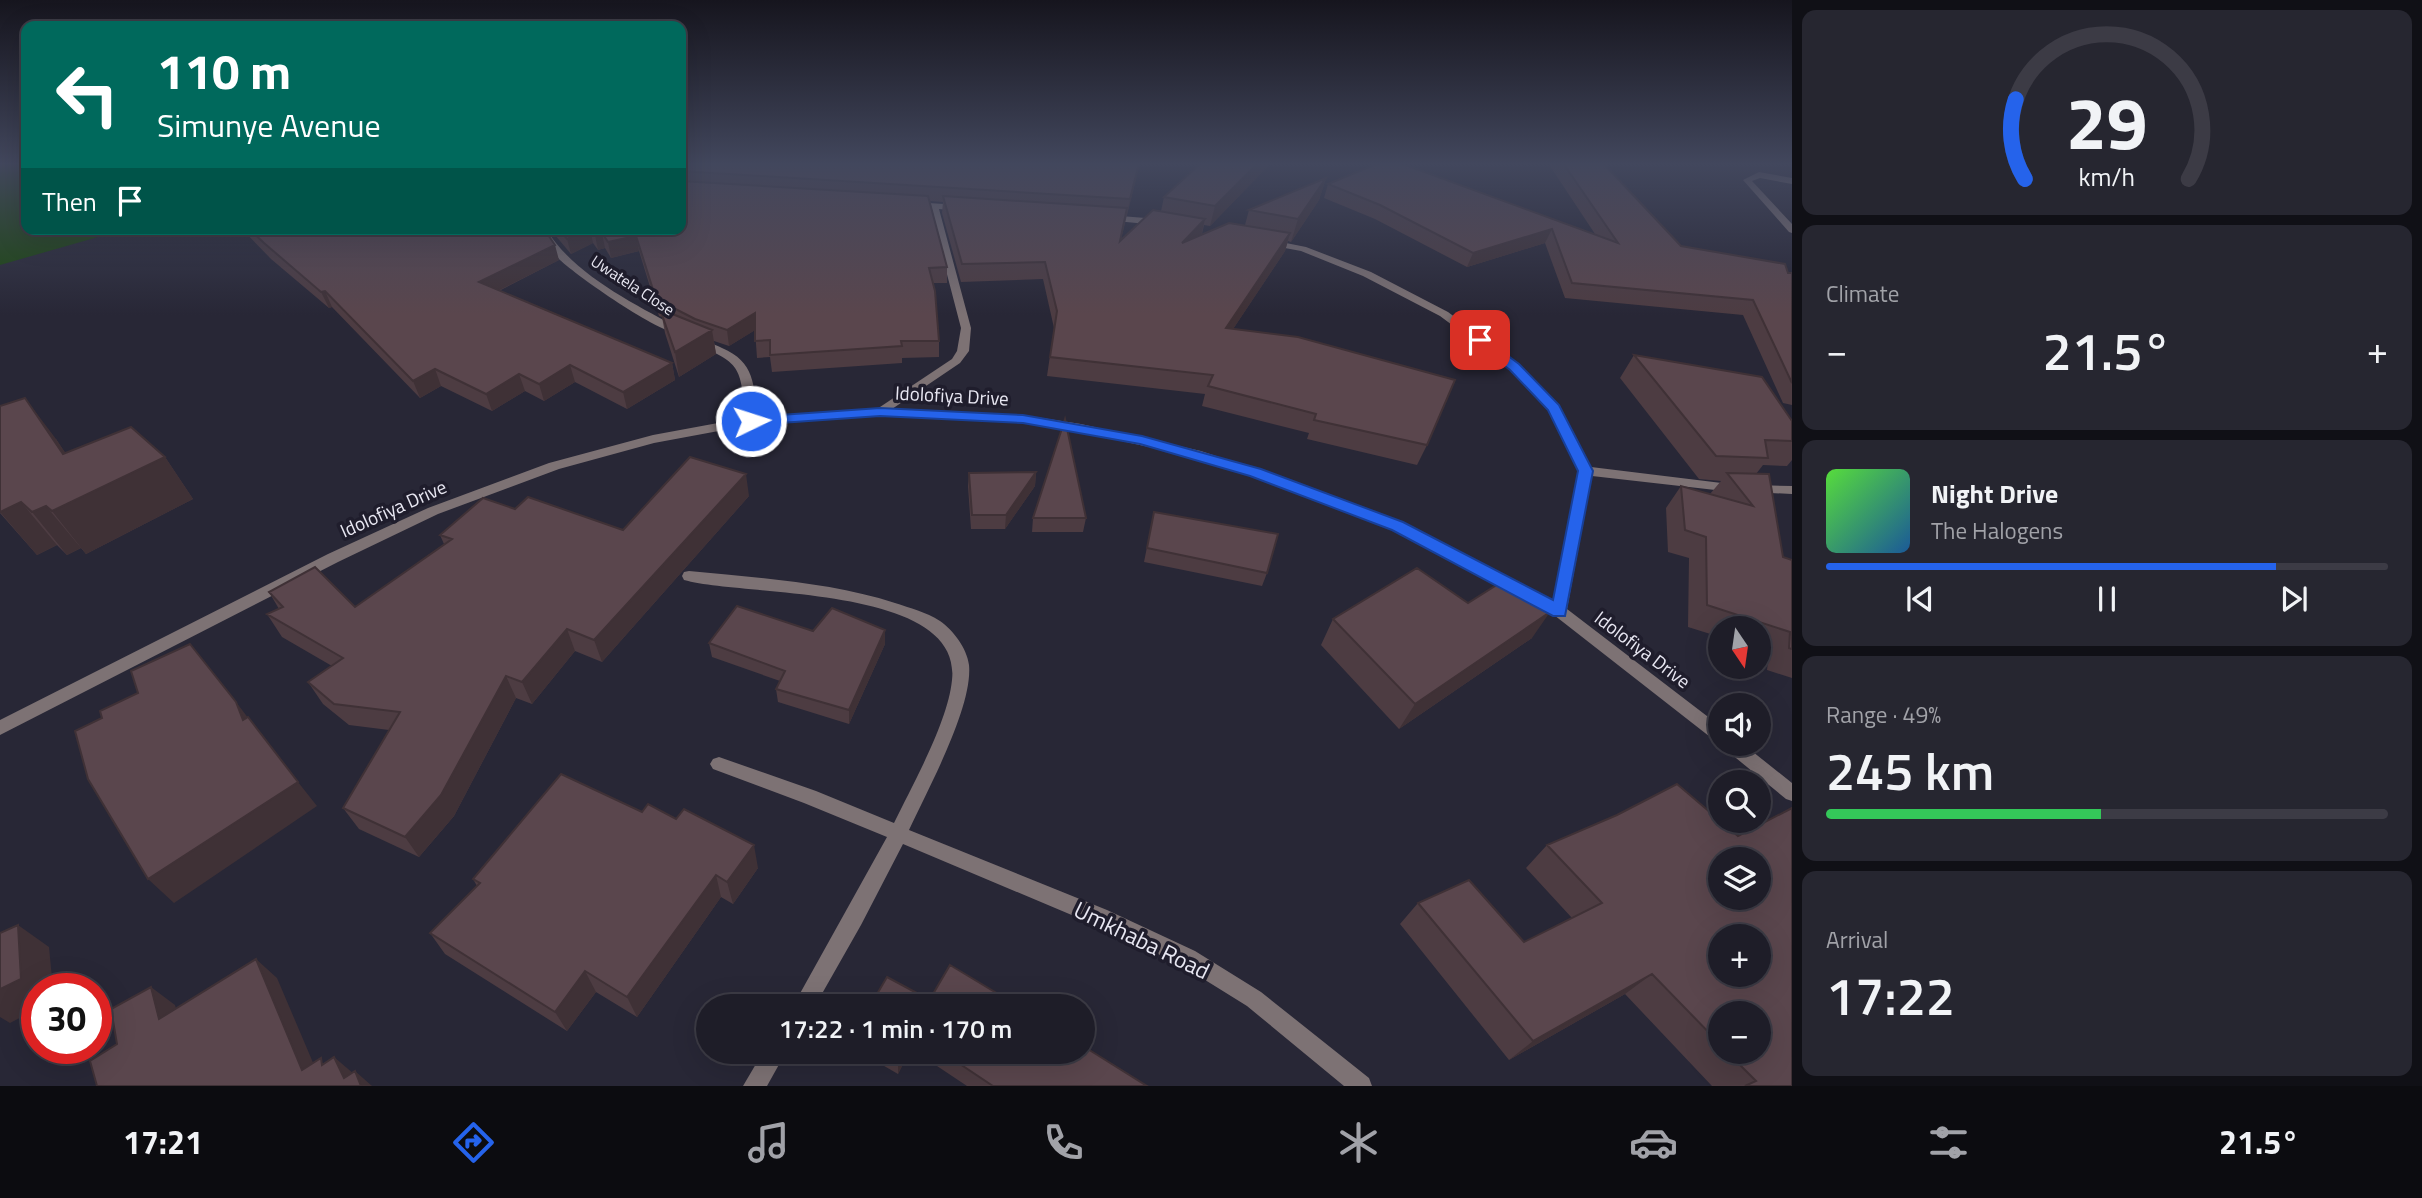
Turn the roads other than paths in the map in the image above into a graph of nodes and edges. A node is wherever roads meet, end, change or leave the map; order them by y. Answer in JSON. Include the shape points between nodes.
{"nodes":[{"id":1,"x":936,"y":214,"type":"edge"},
{"id":2,"x":1777,"y":214,"type":"edge"},
{"id":3,"x":1089,"y":217,"type":"edge"},
{"id":4,"x":1169,"y":225,"type":"edge"},
{"id":5,"x":1792,"y":230,"type":"edge"},
{"id":6,"x":544,"y":235,"type":"edge"},
{"id":7,"x":1263,"y":242,"type":"edge"},
{"id":8,"x":880,"y":412,"type":"junction"},
{"id":9,"x":751,"y":421,"type":"junction"},
{"id":10,"x":1586,"y":471,"type":"junction"},
{"id":11,"x":1792,"y":489,"type":"edge"},
{"id":12,"x":689,"y":576,"type":"dead end"},
{"id":13,"x":1559,"y":611,"type":"junction"},
{"id":14,"x":1708,"y":726,"type":"edge"},
{"id":15,"x":0,"y":728,"type":"edge"},
{"id":16,"x":1746,"y":756,"type":"edge"},
{"id":17,"x":719,"y":764,"type":"dead end"},
{"id":18,"x":1792,"y":793,"type":"edge"},
{"id":19,"x":899,"y":835,"type":"junction"},
{"id":20,"x":810,"y":994,"type":"edge"},
{"id":21,"x":768,"y":1064,"type":"edge"},
{"id":22,"x":754,"y":1086,"type":"edge"},
{"id":23,"x":1361,"y":1086,"type":"edge"}],
"edges":[{"from":1,"to":8,"type":"street","via":[[966,328],[963,351],[956,361]]},
{"from":2,"to":5,"type":"street"},
{"from":3,"to":4,"type":"street"},
{"from":6,"to":9,"type":"street","name":"Uwatela Close","via":[[550,246],[607,289],[675,330],[736,358],[747,378]]},
{"from":7,"to":10,"type":"street","via":[[1303,249],[1367,274],[1444,314],[1515,367],[1554,408]]},
{"from":8,"to":9,"type":"street","name":"Idolofiya Drive"},
{"from":8,"to":13,"type":"street","name":"Idolofiya Drive","via":[[1023,419],[1197,454],[1398,526]]},
{"from":9,"to":15,"type":"street","name":"Idolofiya Drive","via":[[653,439],[566,463],[433,511]]},
{"from":10,"to":11,"type":"street","via":[[1712,488]]},
{"from":10,"to":13,"type":"street"},
{"from":12,"to":19,"type":"street","via":[[882,605],[933,625],[951,641],[961,663],[960,686],[949,723]]},
{"from":13,"to":14,"type":"street","name":"Idolofiya Drive"},
{"from":16,"to":18,"type":"street"},
{"from":17,"to":19,"type":"street","name":"Umkhaba Road"},
{"from":19,"to":20,"type":"street"},
{"from":19,"to":23,"type":"street","name":"Umkhaba Road","via":[[1188,958],[1254,999]]},
{"from":21,"to":22,"type":"street"}]}
